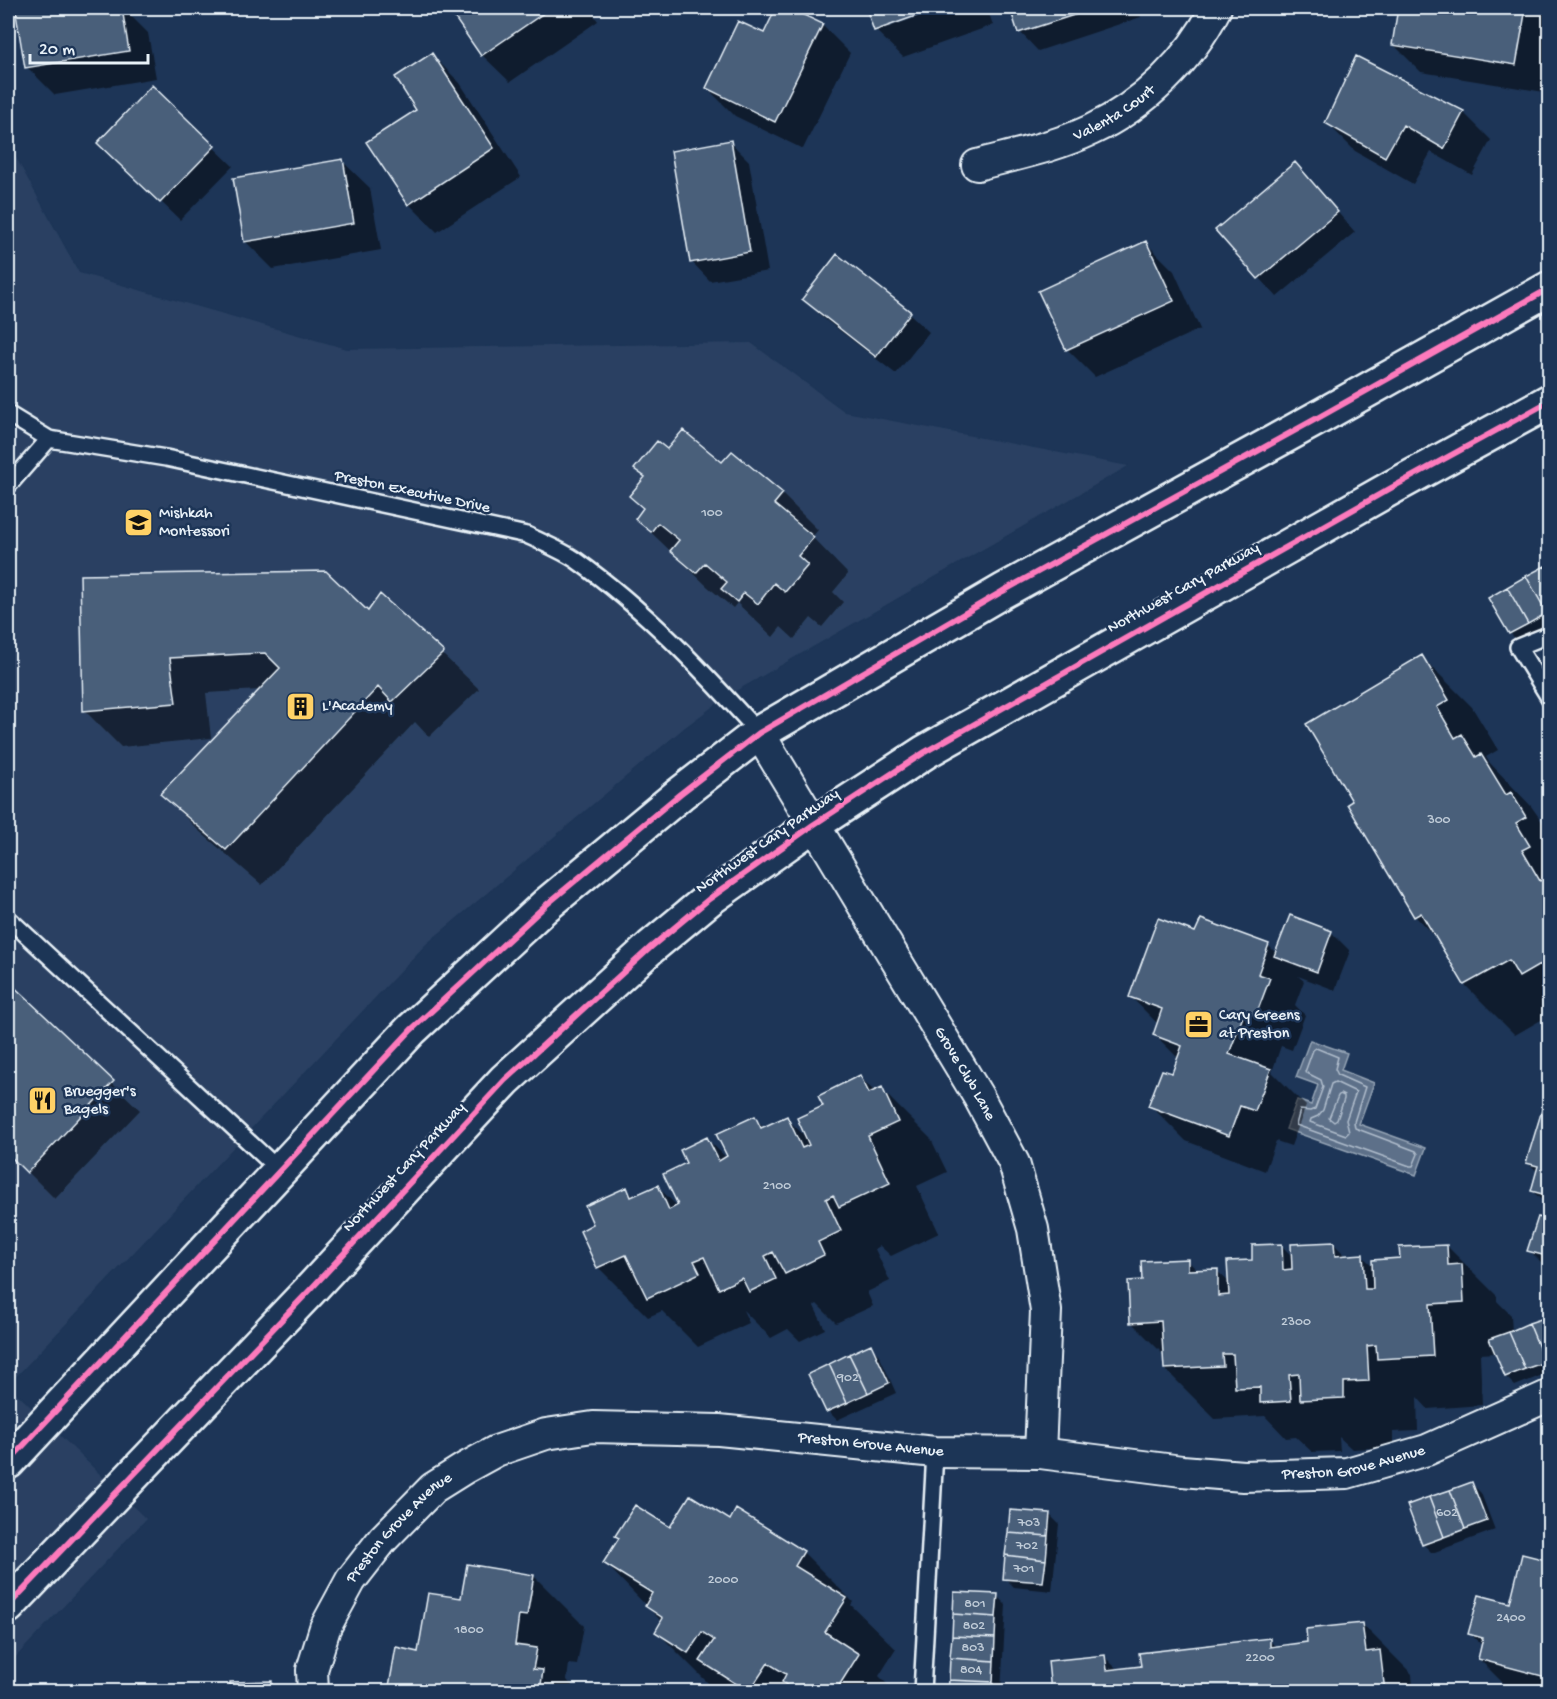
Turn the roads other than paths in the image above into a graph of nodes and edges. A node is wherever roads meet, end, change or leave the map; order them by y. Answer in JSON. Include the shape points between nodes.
{"nodes":[{"id":1,"x":1216,"y":8,"type":"edge"},
{"id":2,"x":977,"y":165,"type":"dead end"},
{"id":3,"x":1550,"y":288,"type":"edge"},
{"id":4,"x":1550,"y":401,"type":"edge"},
{"id":5,"x":8,"y":414,"type":"edge"},
{"id":6,"x":49,"y":439,"type":"junction"},
{"id":7,"x":8,"y":486,"type":"edge"},
{"id":8,"x":1550,"y":634,"type":"edge"},
{"id":9,"x":1550,"y":699,"type":"edge"},
{"id":10,"x":759,"y":733,"type":"junction"},
{"id":11,"x":813,"y":825,"type":"junction"},
{"id":12,"x":8,"y":918,"type":"edge"},
{"id":13,"x":279,"y":1170,"type":"junction"},
{"id":14,"x":1550,"y":1395,"type":"edge"},
{"id":15,"x":935,"y":1452,"type":"junction"},
{"id":16,"x":1040,"y":1453,"type":"junction"},
{"id":17,"x":8,"y":1462,"type":"edge"},
{"id":18,"x":8,"y":1606,"type":"edge"},
{"id":19,"x":313,"y":1692,"type":"edge"},
{"id":20,"x":922,"y":1692,"type":"edge"}],
"edges":[{"from":1,"to":2,"type":"street","name":"Valenta Court","via":[[1184,57],[1156,87],[1123,112],[1089,131]]},
{"from":3,"to":10,"type":"main road","via":[[1003,591]]},
{"from":4,"to":11,"type":"main road","name":"Northwest Cary Parkway","via":[[925,752]]},
{"from":5,"to":6,"type":"lane"},
{"from":6,"to":7,"type":"lane"},
{"from":6,"to":10,"type":"lane","name":"Preston Executive Drive","via":[[166,458],[527,535],[574,559],[616,592],[675,643]]},
{"from":8,"to":9,"type":"lane","via":[[1518,647]]},
{"from":10,"to":11,"type":"street","name":"Grove Club Lane"},
{"from":10,"to":13,"type":"main road","via":[[546,905],[411,1030]]},
{"from":11,"to":16,"type":"street","name":"Grove Club Lane","via":[[978,1096],[1014,1163],[1033,1229],[1046,1311]]},
{"from":11,"to":18,"type":"main road","name":"Northwest Cary Parkway","via":[[709,899],[505,1080]]},
{"from":12,"to":13,"type":"lane"},
{"from":13,"to":17,"type":"main road"},
{"from":14,"to":16,"type":"street","name":"Preston Grove Avenue","via":[[1427,1450],[1347,1473],[1243,1476]]},
{"from":15,"to":16,"type":"street","name":"Preston Grove Avenue"},
{"from":15,"to":19,"type":"street","name":"Preston Grove Avenue","via":[[718,1430],[593,1427],[546,1434],[496,1451],[433,1488],[383,1539],[351,1580],[325,1628],[312,1670]]},
{"from":15,"to":20,"type":"lane"}]}
